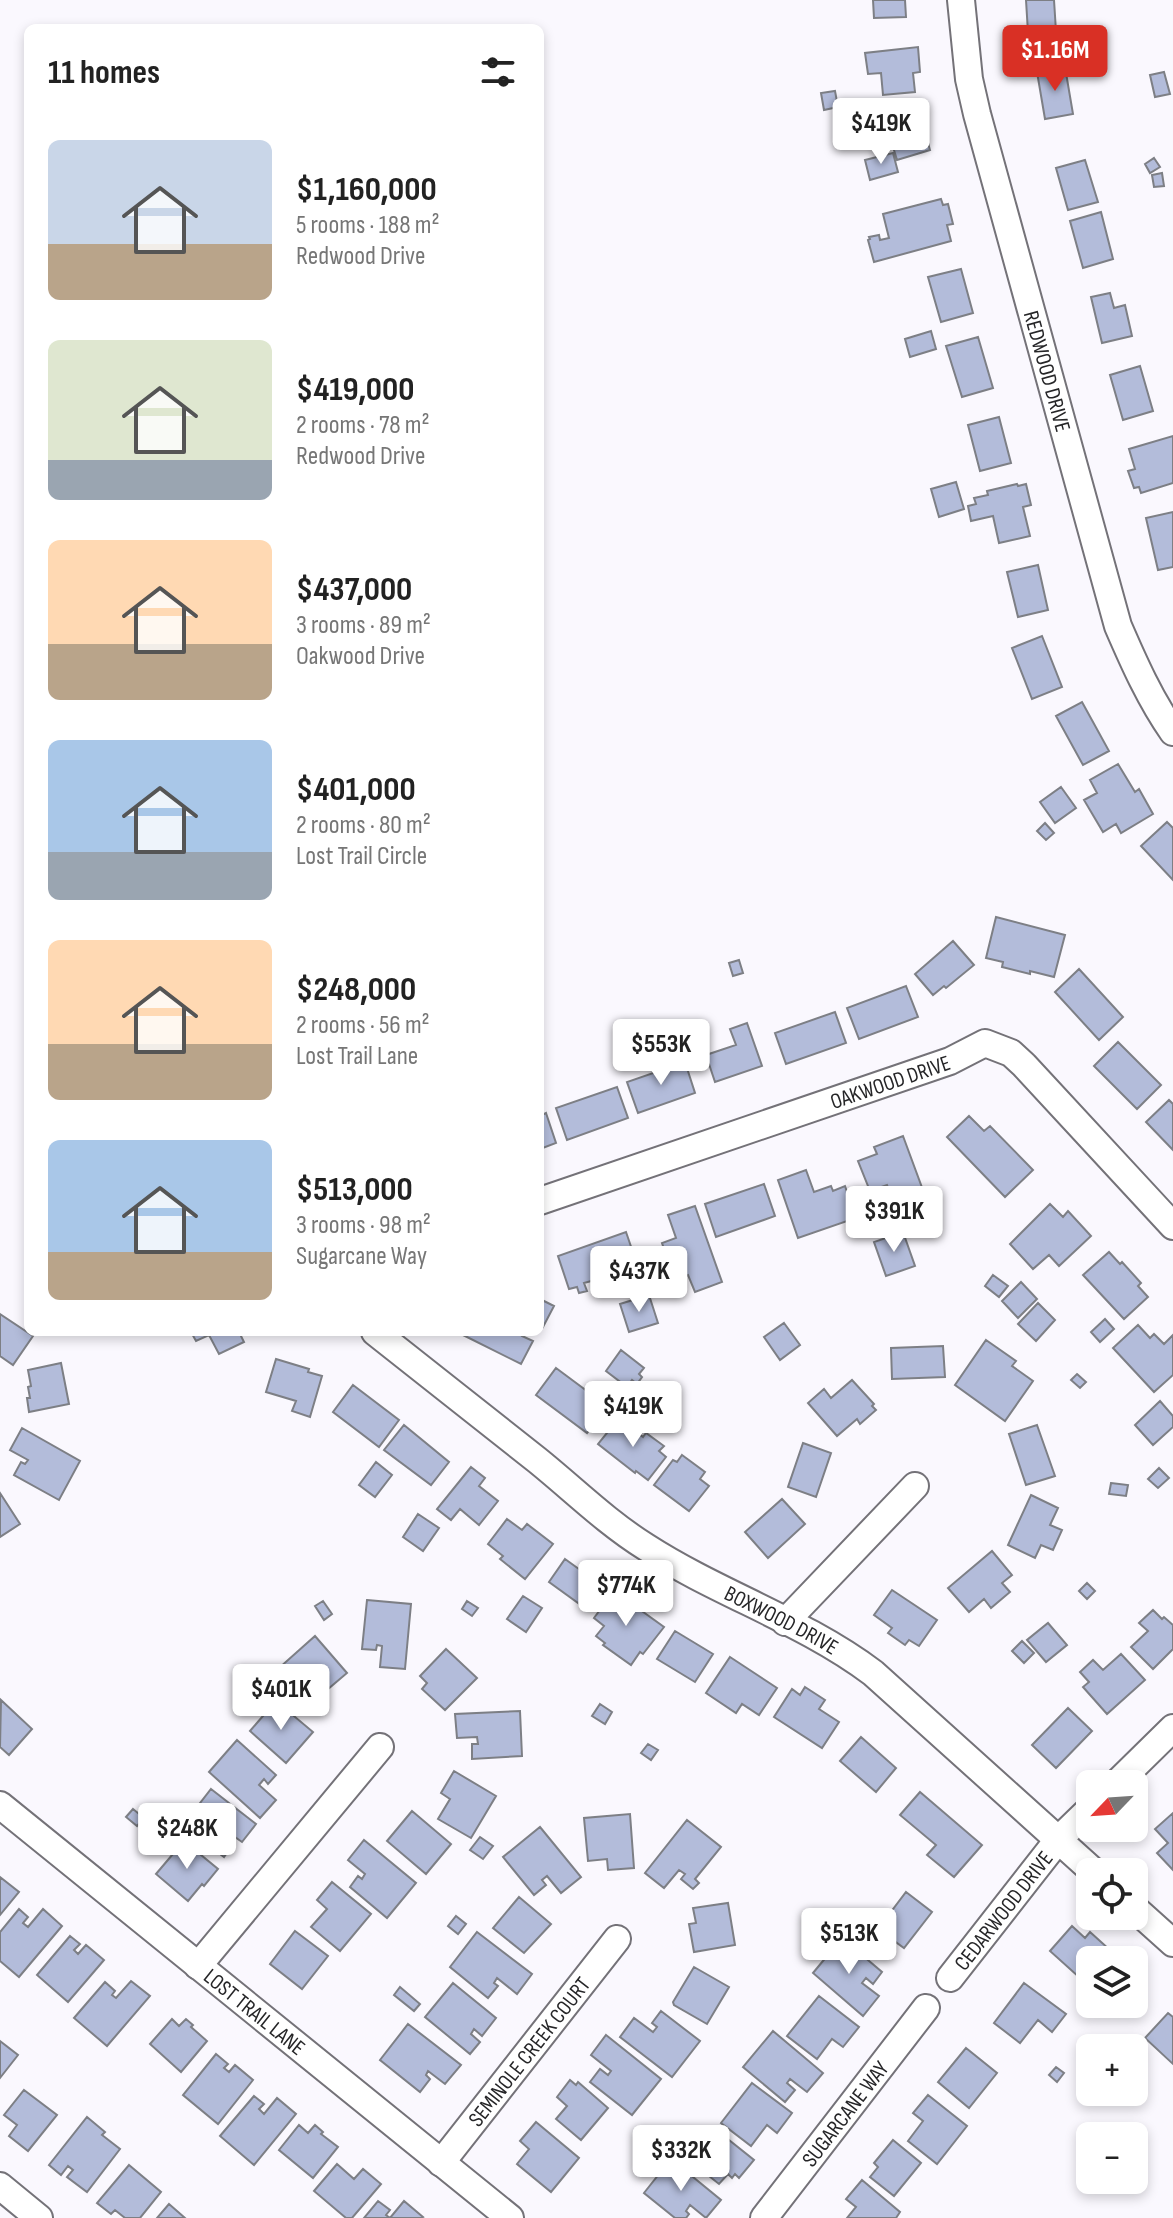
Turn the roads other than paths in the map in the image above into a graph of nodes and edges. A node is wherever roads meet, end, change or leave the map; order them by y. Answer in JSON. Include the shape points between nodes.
{"nodes":[{"id":1,"x":961,"y":0,"type":"edge"},
{"id":2,"x":1173,"y":732,"type":"edge"},
{"id":3,"x":544,"y":1200,"type":"edge"},
{"id":4,"x":1173,"y":1226,"type":"edge"},
{"id":5,"x":380,"y":1336,"type":"edge"},
{"id":6,"x":915,"y":1486,"type":"dead end"},
{"id":7,"x":785,"y":1622,"type":"junction"},
{"id":8,"x":1173,"y":1728,"type":"edge"},
{"id":9,"x":380,"y":1747,"type":"dead end"},
{"id":10,"x":1130,"y":1770,"type":"edge"},
{"id":11,"x":0,"y":1805,"type":"edge"},
{"id":12,"x":1076,"y":1823,"type":"edge"},
{"id":13,"x":1058,"y":1840,"type":"junction"},
{"id":14,"x":1078,"y":1858,"type":"edge"},
{"id":15,"x":1148,"y":1921,"type":"edge"},
{"id":16,"x":617,"y":1939,"type":"dead end"},
{"id":17,"x":1173,"y":1943,"type":"edge"},
{"id":18,"x":198,"y":1966,"type":"junction"},
{"id":19,"x":950,"y":1978,"type":"dead end"},
{"id":20,"x":926,"y":2008,"type":"dead end"},
{"id":21,"x":441,"y":2163,"type":"junction"},
{"id":22,"x":0,"y":2186,"type":"edge"},
{"id":23,"x":39,"y":2218,"type":"edge"},
{"id":24,"x":510,"y":2218,"type":"edge"},
{"id":25,"x":764,"y":2218,"type":"edge"}],
"edges":[{"from":1,"to":2,"type":"street","name":"REDWOOD DRIVE","via":[[977,114],[1118,626]]},
{"from":3,"to":4,"type":"street","name":"OAKWOOD DRIVE","via":[[950,1061],[985,1043],[1011,1053],[1024,1065]]},
{"from":5,"to":7,"type":"street","name":"BOXWOOD DRIVE","via":[[612,1524],[682,1569]]},
{"from":6,"to":7,"type":"street"},
{"from":7,"to":13,"type":"street","name":"BOXWOOD DRIVE","via":[[873,1673]]},
{"from":8,"to":10,"type":"street"},
{"from":9,"to":18,"type":"street"},
{"from":11,"to":18,"type":"street","name":"LOST TRAIL LANE"},
{"from":12,"to":13,"type":"street","name":"CEDARWOOD DRIVE"},
{"from":13,"to":14,"type":"street","name":"BOXWOOD DRIVE"},
{"from":13,"to":19,"type":"street","name":"CEDARWOOD DRIVE"},
{"from":15,"to":17,"type":"street"},
{"from":16,"to":21,"type":"street","name":"SEMINOLE CREEK COURT"},
{"from":18,"to":21,"type":"street","name":"LOST TRAIL LANE"},
{"from":20,"to":25,"type":"street","name":"SUGARCANE WAY"},
{"from":21,"to":24,"type":"street","name":"LOST TRAIL LANE"},
{"from":22,"to":23,"type":"street"}]}
